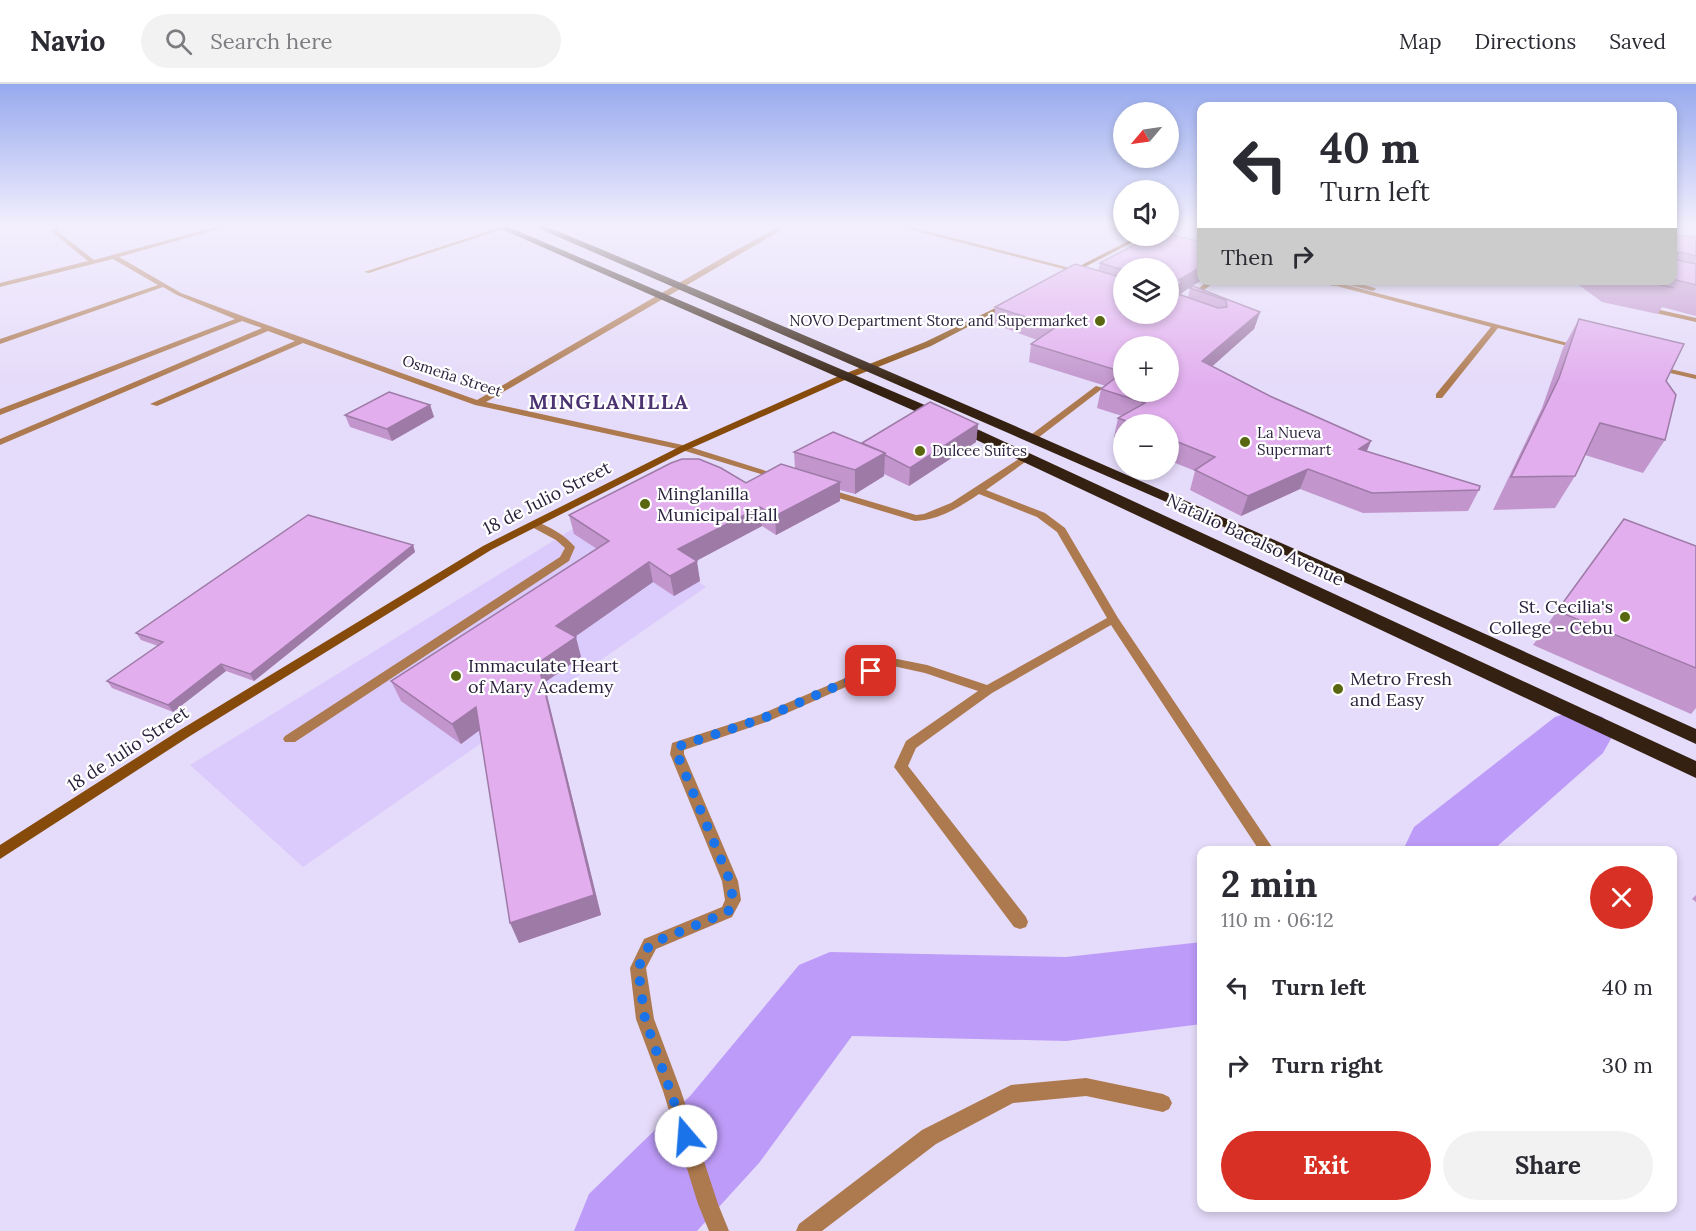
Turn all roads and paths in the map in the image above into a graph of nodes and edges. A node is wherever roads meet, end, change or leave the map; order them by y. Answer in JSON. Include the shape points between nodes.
{"nodes":[{"id":1,"x":26,"y":279,"type":"edge"},
{"id":2,"x":152,"y":279,"type":"edge"},
{"id":3,"x":623,"y":279,"type":"edge"},
{"id":4,"x":663,"y":279,"type":"edge"},
{"id":5,"x":693,"y":279,"type":"edge"},
{"id":6,"x":1059,"y":279,"type":"edge"},
{"id":7,"x":1056,"y":280,"type":"edge"},
{"id":8,"x":0,"y":285,"type":"edge"},
{"id":9,"x":163,"y":285,"type":"junction"},
{"id":10,"x":1207,"y":285,"type":"edge"},
{"id":11,"x":1337,"y":285,"type":"edge"},
{"id":12,"x":1376,"y":285,"type":"edge"},
{"id":13,"x":681,"y":286,"type":"junction"},
{"id":14,"x":1372,"y":292,"type":"junction"},
{"id":15,"x":662,"y":295,"type":"junction"},
{"id":16,"x":1016,"y":300,"type":"edge"},
{"id":17,"x":1180,"y":306,"type":"edge"},
{"id":18,"x":1637,"y":306,"type":"dead end"},
{"id":19,"x":242,"y":319,"type":"junction"},
{"id":20,"x":1696,"y":320,"type":"edge"},
{"id":21,"x":1496,"y":326,"type":"junction"},
{"id":22,"x":269,"y":328,"type":"junction"},
{"id":23,"x":301,"y":341,"type":"junction"},
{"id":24,"x":0,"y":342,"type":"edge"},
{"id":25,"x":1585,"y":349,"type":"edge"},
{"id":26,"x":1652,"y":366,"type":"edge"},
{"id":27,"x":868,"y":367,"type":"junction"},
{"id":28,"x":848,"y":375,"type":"junction"},
{"id":29,"x":1696,"y":377,"type":"edge"},
{"id":30,"x":1099,"y":388,"type":"edge"},
{"id":31,"x":1440,"y":396,"type":"dead end"},
{"id":32,"x":478,"y":403,"type":"junction"},
{"id":33,"x":154,"y":404,"type":"dead end"},
{"id":34,"x":0,"y":412,"type":"edge"},
{"id":35,"x":1031,"y":439,"type":"junction"},
{"id":36,"x":0,"y":442,"type":"edge"},
{"id":37,"x":684,"y":448,"type":"junction"},
{"id":38,"x":1025,"y":458,"type":"junction"},
{"id":39,"x":794,"y":482,"type":"edge"},
{"id":40,"x":816,"y":488,"type":"edge"},
{"id":41,"x":978,"y":490,"type":"junction"},
{"id":42,"x":534,"y":524,"type":"junction"},
{"id":43,"x":1113,"y":619,"type":"junction"},
{"id":44,"x":988,"y":690,"type":"junction"},
{"id":45,"x":1695,"y":734,"type":"edge"},
{"id":46,"x":290,"y":739,"type":"dead end"},
{"id":47,"x":1696,"y":770,"type":"edge"},
{"id":48,"x":1264,"y":846,"type":"edge"},
{"id":49,"x":0,"y":853,"type":"edge"},
{"id":50,"x":1020,"y":922,"type":"dead end"},
{"id":51,"x":1163,"y":1103,"type":"dead end"},
{"id":52,"x":719,"y":1231,"type":"edge"},
{"id":53,"x":806,"y":1231,"type":"edge"}],
"edges":[{"from":1,"to":8,"type":"street"},
{"from":2,"to":9,"type":"street","name":"Osmeña Street"},
{"from":3,"to":15,"type":"highway","name":"Natalio Bacalso Avenue"},
{"from":4,"to":13,"type":"highway","name":"Natalio Bacalso Avenue"},
{"from":5,"to":13,"type":"street"},
{"from":6,"to":7,"type":"street"},
{"from":9,"to":19,"type":"street","name":"Osmeña Street"},
{"from":9,"to":24,"type":"street"},
{"from":10,"to":17,"type":"street"},
{"from":11,"to":14,"type":"street"},
{"from":12,"to":14,"type":"street"},
{"from":13,"to":15,"type":"street"},
{"from":13,"to":27,"type":"highway","name":"Natalio Bacalso Avenue"},
{"from":14,"to":21,"type":"street"},
{"from":15,"to":28,"type":"highway","name":"Natalio Bacalso Avenue"},
{"from":15,"to":32,"type":"street"},
{"from":16,"to":27,"type":"street","name":"18 de Julio Street","via":[[928,344]]},
{"from":18,"to":20,"type":"street"},
{"from":19,"to":22,"type":"street","name":"Osmeña Street"},
{"from":19,"to":34,"type":"street"},
{"from":21,"to":25,"type":"street"},
{"from":21,"to":31,"type":"street"},
{"from":22,"to":23,"type":"street","name":"Osmeña Street"},
{"from":22,"to":36,"type":"street"},
{"from":23,"to":32,"type":"street","name":"Osmeña Street"},
{"from":23,"to":33,"type":"street"},
{"from":26,"to":29,"type":"street"},
{"from":27,"to":28,"type":"street","name":"18 de Julio Street"},
{"from":27,"to":35,"type":"highway","name":"Natalio Bacalso Avenue"},
{"from":28,"to":37,"type":"street","name":"18 de Julio Street"},
{"from":28,"to":38,"type":"highway","name":"Natalio Bacalso Avenue"},
{"from":30,"to":35,"type":"street"},
{"from":32,"to":37,"type":"street","name":"Osmeña Street"},
{"from":35,"to":45,"type":"highway","name":"Natalio Bacalso Avenue"},
{"from":37,"to":39,"type":"street","name":"Osmeña Street"},
{"from":37,"to":42,"type":"street","name":"18 de Julio Street"},
{"from":38,"to":41,"type":"street"},
{"from":38,"to":47,"type":"highway","name":"Natalio Bacalso Avenue"},
{"from":40,"to":41,"type":"street","via":[[921,519]]},
{"from":41,"to":43,"type":"street","via":[[1041,515],[1061,530]]},
{"from":42,"to":46,"type":"street","via":[[566,542],[570,547],[565,558]]},
{"from":42,"to":49,"type":"street","name":"18 de Julio Street","via":[[487,548],[186,733]]},
{"from":43,"to":44,"type":"street"},
{"from":43,"to":48,"type":"street"},
{"from":44,"to":50,"type":"street","via":[[911,745],[901,767]]},
{"from":44,"to":52,"type":"street","via":[[927,669],[892,662],[764,718],[677,747],[730,881],[733,900],[728,912],[650,944],[638,968],[645,1019]]},
{"from":51,"to":53,"type":"street","via":[[1086,1087],[1011,1094],[929,1137]]}]}
